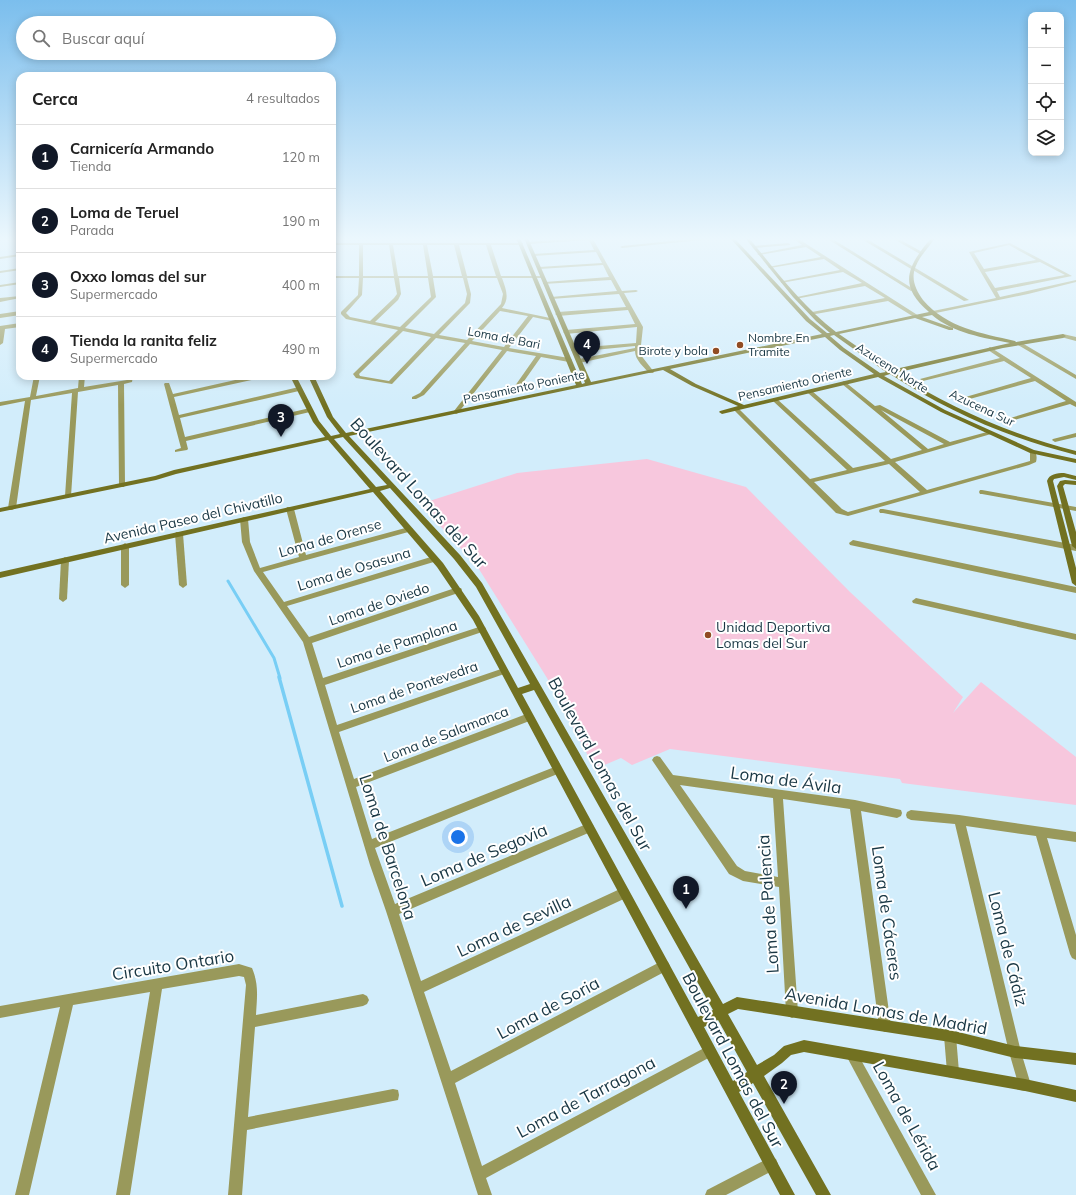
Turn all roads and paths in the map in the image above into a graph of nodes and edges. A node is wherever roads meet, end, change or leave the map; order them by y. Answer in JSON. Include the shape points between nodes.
{"nodes":[{"id":1,"x":360,"y":294,"type":"edge"},
{"id":2,"x":399,"y":294,"type":"edge"},
{"id":3,"x":433,"y":294,"type":"edge"},
{"id":4,"x":468,"y":294,"type":"edge"},
{"id":5,"x":504,"y":294,"type":"edge"},
{"id":6,"x":542,"y":294,"type":"edge"},
{"id":7,"x":549,"y":294,"type":"edge"},
{"id":8,"x":600,"y":294,"type":"edge"},
{"id":9,"x":621,"y":294,"type":"edge"},
{"id":10,"x":784,"y":294,"type":"edge"},
{"id":11,"x":793,"y":294,"type":"edge"},
{"id":12,"x":818,"y":294,"type":"edge"},
{"id":13,"x":881,"y":294,"type":"edge"},
{"id":14,"x":916,"y":294,"type":"edge"},
{"id":15,"x":956,"y":294,"type":"edge"},
{"id":16,"x":996,"y":294,"type":"edge"},
{"id":17,"x":1024,"y":294,"type":"edge"},
{"id":18,"x":16,"y":298,"type":"edge"},
{"id":19,"x":551,"y":298,"type":"junction"},
{"id":20,"x":797,"y":298,"type":"junction"},
{"id":21,"x":889,"y":299,"type":"junction"},
{"id":22,"x":999,"y":299,"type":"junction"},
{"id":23,"x":0,"y":300,"type":"edge"},
{"id":24,"x":966,"y":300,"type":"dead end"},
{"id":25,"x":629,"y":308,"type":"junction"},
{"id":26,"x":499,"y":309,"type":"junction"},
{"id":27,"x":933,"y":313,"type":"junction"},
{"id":28,"x":16,"y":314,"type":"edge"},
{"id":29,"x":558,"y":314,"type":"junction"},
{"id":30,"x":812,"y":314,"type":"junction"},
{"id":31,"x":532,"y":315,"type":"junction"},
{"id":32,"x":0,"y":316,"type":"edge"},
{"id":33,"x":916,"y":316,"type":"junction"},
{"id":34,"x":552,"y":319,"type":"junction"},
{"id":35,"x":371,"y":322,"type":"junction"},
{"id":36,"x":638,"y":325,"type":"junction"},
{"id":37,"x":16,"y":326,"type":"edge"},
{"id":38,"x":2,"y":328,"type":"edge"},
{"id":39,"x":402,"y":329,"type":"junction"},
{"id":40,"x":566,"y":332,"type":"junction"},
{"id":41,"x":835,"y":333,"type":"junction"},
{"id":42,"x":824,"y":335,"type":"junction"},
{"id":43,"x":434,"y":336,"type":"junction"},
{"id":44,"x":1076,"y":339,"type":"edge"},
{"id":45,"x":0,"y":343,"type":"edge"},
{"id":46,"x":469,"y":343,"type":"junction"},
{"id":47,"x":1020,"y":344,"type":"junction"},
{"id":48,"x":1002,"y":346,"type":"junction"},
{"id":49,"x":638,"y":347,"type":"junction"},
{"id":50,"x":504,"y":349,"type":"junction"},
{"id":51,"x":990,"y":349,"type":"junction"},
{"id":52,"x":574,"y":350,"type":"junction"},
{"id":53,"x":539,"y":356,"type":"junction"},
{"id":54,"x":1004,"y":359,"type":"junction"},
{"id":55,"x":569,"y":360,"type":"junction"},
{"id":56,"x":579,"y":361,"type":"junction"},
{"id":57,"x":1076,"y":368,"type":"edge"},
{"id":58,"x":665,"y":369,"type":"junction"},
{"id":59,"x":1065,"y":370,"type":"junction"},
{"id":60,"x":651,"y":372,"type":"junction"},
{"id":61,"x":890,"y":373,"type":"junction"},
{"id":62,"x":879,"y":375,"type":"junction"},
{"id":63,"x":1076,"y":377,"type":"edge"},
{"id":64,"x":923,"y":379,"type":"dead end"},
{"id":65,"x":1036,"y":379,"type":"junction"},
{"id":66,"x":35,"y":380,"type":"edge"},
{"id":67,"x":81,"y":380,"type":"edge"},
{"id":68,"x":130,"y":380,"type":"edge"},
{"id":69,"x":244,"y":380,"type":"edge"},
{"id":70,"x":295,"y":380,"type":"edge"},
{"id":71,"x":313,"y":380,"type":"edge"},
{"id":72,"x":121,"y":383,"type":"junction"},
{"id":73,"x":167,"y":384,"type":"dead end"},
{"id":74,"x":844,"y":384,"type":"junction"},
{"id":75,"x":589,"y":385,"type":"junction"},
{"id":76,"x":580,"y":387,"type":"junction"},
{"id":77,"x":299,"y":389,"type":"junction"},
{"id":78,"x":78,"y":390,"type":"junction"},
{"id":79,"x":810,"y":392,"type":"junction"},
{"id":80,"x":513,"y":393,"type":"dead end"},
{"id":81,"x":170,"y":396,"type":"junction"},
{"id":82,"x":414,"y":398,"type":"dead end"},
{"id":83,"x":862,"y":398,"type":"junction"},
{"id":84,"x":30,"y":399,"type":"junction"},
{"id":85,"x":964,"y":399,"type":"dead end"},
{"id":86,"x":775,"y":400,"type":"junction"},
{"id":87,"x":1073,"y":403,"type":"edge"},
{"id":88,"x":0,"y":404,"type":"edge"},
{"id":89,"x":744,"y":407,"type":"junction"},
{"id":90,"x":736,"y":409,"type":"junction"},
{"id":91,"x":310,"y":410,"type":"junction"},
{"id":92,"x":456,"y":412,"type":"junction"},
{"id":93,"x":722,"y":412,"type":"dead end"},
{"id":94,"x":176,"y":417,"type":"junction"},
{"id":95,"x":1009,"y":420,"type":"dead end"},
{"id":96,"x":989,"y":433,"type":"junction"},
{"id":97,"x":344,"y":435,"type":"junction"},
{"id":98,"x":1076,"y":435,"type":"edge"},
{"id":99,"x":329,"y":438,"type":"junction"},
{"id":100,"x":182,"y":440,"type":"junction"},
{"id":101,"x":1055,"y":440,"type":"dead end"},
{"id":102,"x":949,"y":444,"type":"junction"},
{"id":103,"x":926,"y":450,"type":"junction"},
{"id":104,"x":177,"y":452,"type":"dead end"},
{"id":105,"x":1032,"y":452,"type":"junction"},
{"id":106,"x":1076,"y":453,"type":"edge"},
{"id":107,"x":1076,"y":461,"type":"edge"},
{"id":108,"x":889,"y":462,"type":"junction"},
{"id":109,"x":851,"y":470,"type":"junction"},
{"id":110,"x":1076,"y":478,"type":"edge"},
{"id":111,"x":809,"y":481,"type":"junction"},
{"id":112,"x":1076,"y":483,"type":"edge"},
{"id":113,"x":122,"y":485,"type":"junction"},
{"id":114,"x":391,"y":486,"type":"junction"},
{"id":115,"x":374,"y":490,"type":"junction"},
{"id":116,"x":925,"y":492,"type":"junction"},
{"id":117,"x":982,"y":492,"type":"dead end"},
{"id":118,"x":68,"y":496,"type":"junction"},
{"id":119,"x":1055,"y":505,"type":"junction"},
{"id":120,"x":1065,"y":507,"type":"junction"},
{"id":121,"x":12,"y":508,"type":"junction"},
{"id":122,"x":290,"y":509,"type":"junction"},
{"id":123,"x":1076,"y":509,"type":"edge"},
{"id":124,"x":0,"y":510,"type":"edge"},
{"id":125,"x":883,"y":511,"type":"dead end"},
{"id":126,"x":244,"y":519,"type":"junction"},
{"id":127,"x":409,"y":529,"type":"junction"},
{"id":128,"x":179,"y":534,"type":"junction"},
{"id":129,"x":853,"y":543,"type":"dead end"},
{"id":130,"x":125,"y":546,"type":"junction"},
{"id":131,"x":1066,"y":546,"type":"junction"},
{"id":132,"x":1076,"y":547,"type":"edge"},
{"id":133,"x":434,"y":558,"type":"junction"},
{"id":134,"x":303,"y":559,"type":"junction"},
{"id":135,"x":64,"y":560,"type":"junction"},
{"id":136,"x":258,"y":571,"type":"junction"},
{"id":137,"x":0,"y":575,"type":"edge"},
{"id":138,"x":1076,"y":583,"type":"edge"},
{"id":139,"x":125,"y":585,"type":"dead end"},
{"id":140,"x":183,"y":585,"type":"dead end"},
{"id":141,"x":458,"y":590,"type":"junction"},
{"id":142,"x":1076,"y":590,"type":"edge"},
{"id":143,"x":63,"y":599,"type":"dead end"},
{"id":144,"x":916,"y":602,"type":"dead end"},
{"id":145,"x":282,"y":605,"type":"junction"},
{"id":146,"x":482,"y":629,"type":"junction"},
{"id":147,"x":1076,"y":637,"type":"edge"},
{"id":148,"x":307,"y":641,"type":"junction"},
{"id":149,"x":504,"y":671,"type":"junction"},
{"id":150,"x":320,"y":683,"type":"junction"},
{"id":151,"x":536,"y":685,"type":"junction"},
{"id":152,"x":516,"y":693,"type":"junction"},
{"id":153,"x":529,"y":717,"type":"junction"},
{"id":154,"x":334,"y":730,"type":"junction"},
{"id":155,"x":657,"y":760,"type":"dead end"},
{"id":156,"x":557,"y":770,"type":"junction"},
{"id":157,"x":670,"y":780,"type":"junction"},
{"id":158,"x":351,"y":785,"type":"junction"},
{"id":159,"x":778,"y":794,"type":"junction"},
{"id":160,"x":854,"y":805,"type":"junction"},
{"id":161,"x":897,"y":813,"type":"dead end"},
{"id":162,"x":911,"y":815,"type":"dead end"},
{"id":163,"x":959,"y":820,"type":"junction"},
{"id":164,"x":589,"y":828,"type":"junction"},
{"id":165,"x":1040,"y":831,"type":"junction"},
{"id":166,"x":1076,"y":837,"type":"edge"},
{"id":167,"x":369,"y":845,"type":"junction"},
{"id":168,"x":784,"y":883,"type":"junction"},
{"id":169,"x":624,"y":893,"type":"junction"},
{"id":170,"x":392,"y":911,"type":"junction"},
{"id":171,"x":1076,"y":954,"type":"edge"},
{"id":172,"x":664,"y":966,"type":"junction"},
{"id":173,"x":158,"y":984,"type":"junction"},
{"id":174,"x":417,"y":989,"type":"junction"},
{"id":175,"x":68,"y":1000,"type":"junction"},
{"id":176,"x":363,"y":1000,"type":"dead end"},
{"id":177,"x":721,"y":1011,"type":"junction"},
{"id":178,"x":0,"y":1012,"type":"edge"},
{"id":179,"x":792,"y":1012,"type":"junction"},
{"id":180,"x":250,"y":1022,"type":"junction"},
{"id":181,"x":696,"y":1025,"type":"junction"},
{"id":182,"x":885,"y":1026,"type":"junction"},
{"id":183,"x":950,"y":1036,"type":"junction"},
{"id":184,"x":710,"y":1051,"type":"junction"},
{"id":185,"x":1015,"y":1052,"type":"junction"},
{"id":186,"x":852,"y":1055,"type":"junction"},
{"id":187,"x":1076,"y":1059,"type":"edge"},
{"id":188,"x":953,"y":1072,"type":"junction"},
{"id":189,"x":756,"y":1073,"type":"junction"},
{"id":190,"x":447,"y":1080,"type":"junction"},
{"id":191,"x":1025,"y":1085,"type":"junction"},
{"id":192,"x":731,"y":1090,"type":"junction"},
{"id":193,"x":393,"y":1096,"type":"dead end"},
{"id":194,"x":1076,"y":1096,"type":"edge"},
{"id":195,"x":241,"y":1125,"type":"junction"},
{"id":196,"x":771,"y":1164,"type":"junction"},
{"id":197,"x":479,"y":1175,"type":"junction"},
{"id":198,"x":22,"y":1195,"type":"edge"},
{"id":199,"x":123,"y":1195,"type":"edge"},
{"id":200,"x":235,"y":1195,"type":"edge"},
{"id":201,"x":485,"y":1195,"type":"edge"},
{"id":202,"x":712,"y":1195,"type":"edge"},
{"id":203,"x":788,"y":1195,"type":"edge"},
{"id":204,"x":824,"y":1195,"type":"edge"},
{"id":205,"x":929,"y":1195,"type":"edge"}],
"edges":[{"from":1,"to":35,"type":"street","name":"Loma de Bari","via":[[343,315]]},
{"from":2,"to":35,"type":"street"},
{"from":3,"to":39,"type":"street","via":[[434,297]]},
{"from":4,"to":43,"type":"street","via":[[469,299]]},
{"from":5,"to":26,"type":"street","via":[[505,298]]},
{"from":6,"to":34,"type":"street"},
{"from":7,"to":19,"type":"street"},
{"from":8,"to":19,"type":"street"},
{"from":9,"to":25,"type":"street"},
{"from":10,"to":42,"type":"street","name":"Azucena Norte"},
{"from":11,"to":20,"type":"street","name":"Azucena Sur"},
{"from":12,"to":20,"type":"street"},
{"from":13,"to":21,"type":"street"},
{"from":14,"to":27,"type":"street"},
{"from":15,"to":24,"type":"street"},
{"from":16,"to":22,"type":"street"},
{"from":17,"to":22,"type":"street","name":"Pensamiento Poniente"},
{"from":18,"to":23,"type":"street"},
{"from":19,"to":29,"type":"street"},
{"from":20,"to":30,"type":"street","name":"Azucena Sur"},
{"from":21,"to":30,"type":"street"},
{"from":21,"to":33,"type":"street"},
{"from":22,"to":27,"type":"street","name":"Pensamiento Poniente"},
{"from":25,"to":29,"type":"street"},
{"from":25,"to":36,"type":"street"},
{"from":26,"to":31,"type":"street"},
{"from":26,"to":46,"type":"street"},
{"from":27,"to":33,"type":"street","name":"Pensamiento Poniente"},
{"from":27,"to":47,"type":"street","via":[[966,331]]},
{"from":28,"to":32,"type":"street"},
{"from":29,"to":40,"type":"street"},
{"from":30,"to":41,"type":"street","name":"Azucena Sur"},
{"from":31,"to":34,"type":"street"},
{"from":31,"to":50,"type":"street"},
{"from":33,"to":41,"type":"street","name":"Pensamiento Poniente"},
{"from":33,"to":48,"type":"street"},
{"from":34,"to":55,"type":"street"},
{"from":35,"to":39,"type":"street","name":"Loma de Bari"},
{"from":36,"to":40,"type":"street"},
{"from":36,"to":49,"type":"street"},
{"from":37,"to":38,"type":"street"},
{"from":38,"to":45,"type":"street"},
{"from":39,"to":43,"type":"street","name":"Loma de Bari"},
{"from":39,"to":43,"type":"street","via":[[356,374],[358,377],[390,383]]},
{"from":40,"to":52,"type":"street"},
{"from":41,"to":42,"type":"street","name":"Pensamiento Poniente"},
{"from":41,"to":61,"type":"street","name":"Azucena Sur"},
{"from":42,"to":58,"type":"street","name":"Pensamiento Poniente"},
{"from":42,"to":62,"type":"street","name":"Azucena Norte"},
{"from":43,"to":46,"type":"street","name":"Loma de Bari"},
{"from":44,"to":47,"type":"street","name":"Pensamiento Oriente","via":[[1063,336]]},
{"from":46,"to":50,"type":"street","name":"Loma de Bari"},
{"from":46,"to":82,"type":"street","via":[[422,394]]},
{"from":47,"to":48,"type":"street","name":"Pensamiento Oriente"},
{"from":47,"to":59,"type":"street"},
{"from":48,"to":51,"type":"street","name":"Pensamiento Oriente"},
{"from":49,"to":52,"type":"street"},
{"from":49,"to":56,"type":"street"},
{"from":49,"to":60,"type":"street","via":[[639,358]]},
{"from":50,"to":53,"type":"street","name":"Loma de Bari"},
{"from":50,"to":92,"type":"street"},
{"from":51,"to":54,"type":"street"},
{"from":51,"to":61,"type":"street","name":"Pensamiento Oriente"},
{"from":52,"to":56,"type":"street"},
{"from":53,"to":55,"type":"street","name":"Loma de Bari"},
{"from":53,"to":80,"type":"street"},
{"from":54,"to":64,"type":"street"},
{"from":54,"to":65,"type":"street"},
{"from":55,"to":76,"type":"street"},
{"from":56,"to":75,"type":"street"},
{"from":57,"to":59,"type":"street"},
{"from":58,"to":60,"type":"street","name":"Pensamiento Poniente"},
{"from":58,"to":89,"type":"street"},
{"from":59,"to":63,"type":"street"},
{"from":60,"to":75,"type":"street","name":"Pensamiento Poniente"},
{"from":61,"to":62,"type":"street","name":"Pensamiento Oriente"},
{"from":61,"to":106,"type":"street","name":"Azucena Sur","via":[[953,408],[1008,433]]},
{"from":62,"to":74,"type":"street","name":"Pensamiento Oriente"},
{"from":62,"to":96,"type":"street","name":"Azucena Norte","via":[[924,401]]},
{"from":65,"to":85,"type":"street"},
{"from":65,"to":87,"type":"street"},
{"from":66,"to":84,"type":"street"},
{"from":67,"to":78,"type":"street"},
{"from":68,"to":72,"type":"street"},
{"from":69,"to":81,"type":"street"},
{"from":70,"to":77,"type":"street","name":"Boulevard Lomas del Sur"},
{"from":71,"to":97,"type":"street","name":"Boulevard Lomas del Sur","via":[[330,417]]},
{"from":72,"to":78,"type":"street"},
{"from":72,"to":113,"type":"street"},
{"from":73,"to":81,"type":"street"},
{"from":74,"to":79,"type":"street","name":"Pensamiento Oriente"},
{"from":74,"to":83,"type":"street"},
{"from":75,"to":76,"type":"street","name":"Pensamiento Poniente"},
{"from":76,"to":92,"type":"street","name":"Pensamiento Poniente"},
{"from":77,"to":91,"type":"street","name":"Boulevard Lomas del Sur"},
{"from":77,"to":94,"type":"street"},
{"from":78,"to":84,"type":"street"},
{"from":78,"to":118,"type":"street"},
{"from":79,"to":86,"type":"street","name":"Pensamiento Oriente"},
{"from":79,"to":108,"type":"street"},
{"from":81,"to":94,"type":"street"},
{"from":83,"to":102,"type":"street"},
{"from":83,"to":103,"type":"street"},
{"from":84,"to":88,"type":"street"},
{"from":84,"to":121,"type":"street"},
{"from":86,"to":89,"type":"street","name":"Pensamiento Oriente"},
{"from":86,"to":109,"type":"street"},
{"from":87,"to":95,"type":"street"},
{"from":89,"to":90,"type":"street","name":"Pensamiento Oriente"},
{"from":90,"to":93,"type":"street","name":"Pensamiento Oriente"},
{"from":90,"to":111,"type":"street"},
{"from":91,"to":99,"type":"street","name":"Boulevard Lomas del Sur"},
{"from":91,"to":100,"type":"street"},
{"from":92,"to":97,"type":"street","name":"Pensamiento Poniente"},
{"from":94,"to":100,"type":"street"},
{"from":96,"to":102,"type":"street"},
{"from":96,"to":105,"type":"street","name":"Azucena Norte"},
{"from":97,"to":99,"type":"street","name":"Pensamiento Poniente"},
{"from":97,"to":114,"type":"street","name":"Boulevard Lomas del Sur"},
{"from":98,"to":101,"type":"street"},
{"from":99,"to":113,"type":"street"},
{"from":99,"to":115,"type":"street","name":"Boulevard Lomas del Sur"},
{"from":100,"to":104,"type":"street","via":[[185,449]]},
{"from":102,"to":103,"type":"street"},
{"from":103,"to":108,"type":"street"},
{"from":105,"to":107,"type":"street","name":"Azucena Norte"},
{"from":105,"to":116,"type":"street","via":[[1033,462]]},
{"from":108,"to":109,"type":"street"},
{"from":108,"to":116,"type":"street"},
{"from":109,"to":111,"type":"street"},
{"from":110,"to":119,"type":"street","via":[[1062,475],[1051,478]]},
{"from":111,"to":116,"type":"street","via":[[844,514]]},
{"from":112,"to":120,"type":"street","via":[[1066,482],[1060,486]]},
{"from":113,"to":118,"type":"street"},
{"from":114,"to":115,"type":"street","name":"Avenida Paseo del Chivatillo"},
{"from":114,"to":151,"type":"street","name":"Boulevard Lomas del Sur","via":[[457,557],[479,585]]},
{"from":115,"to":122,"type":"street","name":"Avenida Paseo del Chivatillo"},
{"from":115,"to":127,"type":"street","name":"Boulevard Lomas del Sur"},
{"from":117,"to":119,"type":"street"},
{"from":118,"to":121,"type":"street"},
{"from":119,"to":120,"type":"street"},
{"from":119,"to":131,"type":"street"},
{"from":120,"to":123,"type":"street"},
{"from":120,"to":132,"type":"street"},
{"from":121,"to":124,"type":"street"},
{"from":122,"to":126,"type":"street","name":"Avenida Paseo del Chivatillo"},
{"from":122,"to":134,"type":"street"},
{"from":125,"to":131,"type":"street"},
{"from":126,"to":128,"type":"street","name":"Avenida Paseo del Chivatillo"},
{"from":126,"to":136,"type":"street","name":"Loma de Barcelona","via":[[246,542]]},
{"from":127,"to":133,"type":"street","name":"Boulevard Lomas del Sur"},
{"from":127,"to":134,"type":"street","name":"Loma de Orense"},
{"from":128,"to":130,"type":"street","name":"Avenida Paseo del Chivatillo"},
{"from":128,"to":140,"type":"street"},
{"from":129,"to":142,"type":"street"},
{"from":130,"to":135,"type":"street","name":"Avenida Paseo del Chivatillo"},
{"from":130,"to":139,"type":"street"},
{"from":131,"to":132,"type":"street"},
{"from":131,"to":138,"type":"street"},
{"from":133,"to":141,"type":"street","name":"Boulevard Lomas del Sur"},
{"from":133,"to":145,"type":"street","name":"Loma de Osasuna"},
{"from":134,"to":136,"type":"street","name":"Loma de Orense"},
{"from":135,"to":137,"type":"street","name":"Avenida Paseo del Chivatillo"},
{"from":135,"to":143,"type":"street"},
{"from":136,"to":145,"type":"street","name":"Loma de Barcelona"},
{"from":141,"to":146,"type":"street","name":"Boulevard Lomas del Sur"},
{"from":141,"to":148,"type":"street","name":"Loma de Oviedo"},
{"from":144,"to":147,"type":"street"},
{"from":145,"to":148,"type":"street","name":"Loma de Barcelona"},
{"from":146,"to":149,"type":"street","name":"Boulevard Lomas del Sur"},
{"from":146,"to":150,"type":"street","name":"Loma de Pamplona"},
{"from":148,"to":150,"type":"street","name":"Loma de Barcelona"},
{"from":149,"to":152,"type":"street","name":"Boulevard Lomas del Sur"},
{"from":149,"to":154,"type":"street","name":"Loma de Pontevedra"},
{"from":150,"to":154,"type":"street","name":"Loma de Barcelona"},
{"from":151,"to":152,"type":"street"},
{"from":151,"to":177,"type":"street","name":"Boulevard Lomas del Sur"},
{"from":152,"to":153,"type":"street","name":"Boulevard Lomas del Sur"},
{"from":153,"to":156,"type":"street","name":"Boulevard Lomas del Sur"},
{"from":153,"to":158,"type":"street","name":"Loma de Salamanca"},
{"from":154,"to":158,"type":"street","name":"Loma de Barcelona"},
{"from":155,"to":157,"type":"street"},
{"from":156,"to":164,"type":"street","name":"Boulevard Lomas del Sur"},
{"from":156,"to":167,"type":"street"},
{"from":157,"to":159,"type":"street","name":"Loma de Ávila"},
{"from":157,"to":168,"type":"street","via":[[733,870],[743,876]]},
{"from":158,"to":167,"type":"street","name":"Loma de Barcelona"},
{"from":159,"to":160,"type":"street","name":"Loma de Ávila"},
{"from":159,"to":168,"type":"street","name":"Loma de Palencia"},
{"from":160,"to":161,"type":"street","name":"Loma de Ávila"},
{"from":160,"to":182,"type":"street","name":"Loma de Cáceres"},
{"from":162,"to":163,"type":"street"},
{"from":163,"to":165,"type":"street"},
{"from":163,"to":185,"type":"street","name":"Loma de Cádiz"},
{"from":164,"to":169,"type":"street","name":"Boulevard Lomas del Sur"},
{"from":164,"to":170,"type":"street","name":"Loma de Segovia"},
{"from":165,"to":166,"type":"street"},
{"from":165,"to":171,"type":"street"},
{"from":167,"to":170,"type":"street","name":"Loma de Barcelona"},
{"from":168,"to":179,"type":"street","name":"Loma de Palencia"},
{"from":169,"to":172,"type":"street","name":"Boulevard Lomas del Sur"},
{"from":169,"to":174,"type":"street","name":"Loma de Sevilla"},
{"from":170,"to":174,"type":"street","name":"Loma de Barcelona"},
{"from":172,"to":181,"type":"street","name":"Boulevard Lomas del Sur"},
{"from":172,"to":190,"type":"street","name":"Loma de Soria"},
{"from":173,"to":175,"type":"street","name":"Circuito Ontario"},
{"from":173,"to":180,"type":"street","name":"Circuito Ontario","via":[[239,970],[248,972],[252,985]]},
{"from":173,"to":199,"type":"street"},
{"from":174,"to":190,"type":"street","name":"Loma de Barcelona"},
{"from":175,"to":178,"type":"street","name":"Circuito Ontario"},
{"from":175,"to":198,"type":"street"},
{"from":176,"to":180,"type":"street"},
{"from":177,"to":179,"type":"street","name":"Avenida Lomas de Madrid","via":[[737,1003]]},
{"from":177,"to":181,"type":"street","name":"Avenida Lomas de Madrid"},
{"from":177,"to":189,"type":"street","name":"Boulevard Lomas del Sur"},
{"from":179,"to":182,"type":"street","name":"Avenida Lomas de Madrid"},
{"from":180,"to":195,"type":"street","name":"Circuito Ontario"},
{"from":181,"to":184,"type":"street","name":"Boulevard Lomas del Sur"},
{"from":182,"to":183,"type":"street","name":"Avenida Lomas de Madrid"},
{"from":183,"to":185,"type":"street","name":"Avenida Lomas de Madrid"},
{"from":183,"to":188,"type":"street"},
{"from":184,"to":192,"type":"street","name":"Boulevard Lomas del Sur"},
{"from":184,"to":197,"type":"street","name":"Loma de Tarragona"},
{"from":185,"to":187,"type":"street","name":"Avenida Lomas de Madrid"},
{"from":185,"to":191,"type":"street","name":"Loma de Cádiz"},
{"from":186,"to":188,"type":"street"},
{"from":186,"to":189,"type":"street","via":[[804,1046],[788,1050]]},
{"from":186,"to":205,"type":"street","name":"Loma de Lérida"},
{"from":188,"to":191,"type":"street"},
{"from":189,"to":192,"type":"street"},
{"from":189,"to":204,"type":"street","name":"Boulevard Lomas del Sur"},
{"from":190,"to":197,"type":"street","name":"Loma de Barcelona"},
{"from":191,"to":194,"type":"street"},
{"from":192,"to":196,"type":"street","name":"Boulevard Lomas del Sur"},
{"from":193,"to":195,"type":"street"},
{"from":195,"to":200,"type":"street","name":"Circuito Ontario"},
{"from":196,"to":202,"type":"street"},
{"from":196,"to":203,"type":"street","name":"Boulevard Lomas del Sur"},
{"from":197,"to":201,"type":"street","name":"Loma de Barcelona"}]}
